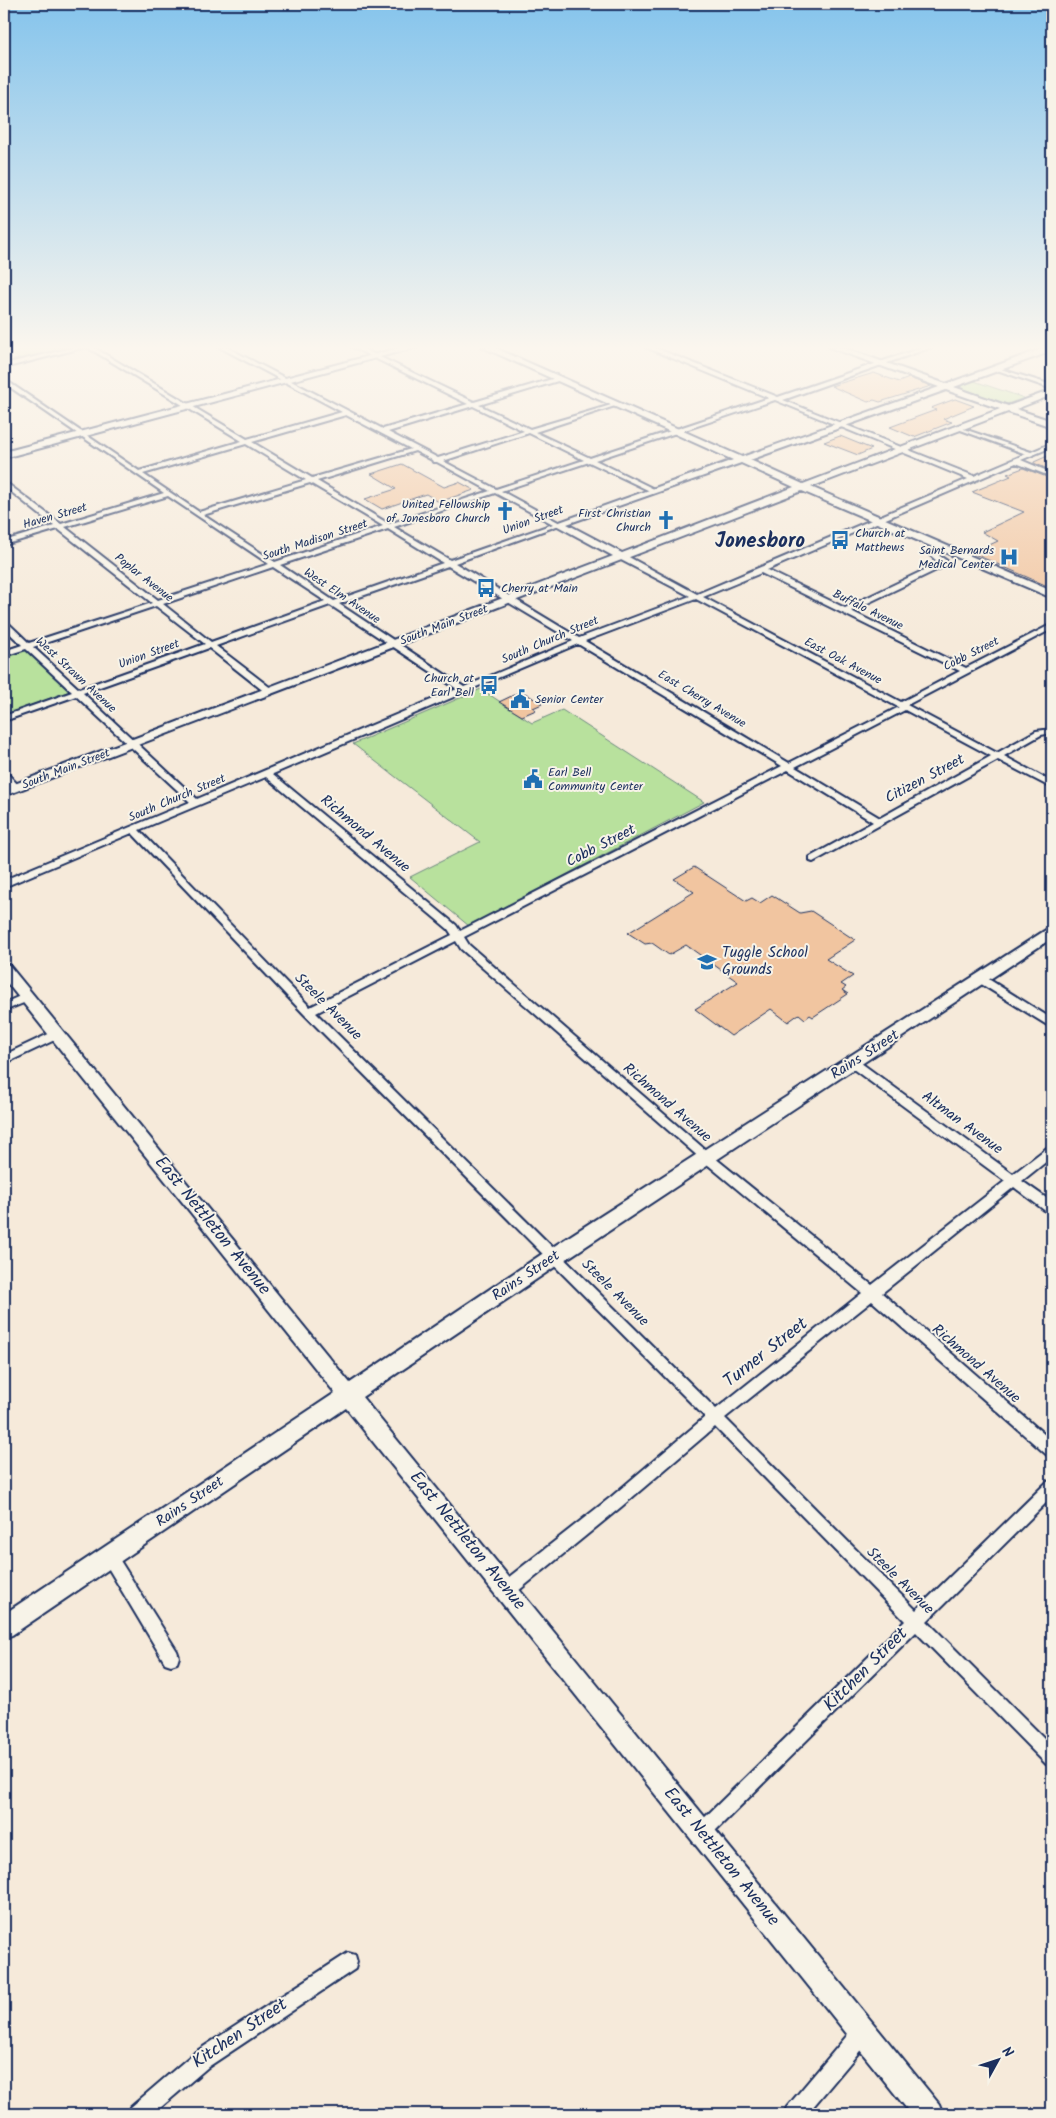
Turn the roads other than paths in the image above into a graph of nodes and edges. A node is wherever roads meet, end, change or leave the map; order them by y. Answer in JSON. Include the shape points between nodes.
{"nodes":[{"id":1,"x":38,"y":446,"type":"edge"},
{"id":2,"x":99,"y":446,"type":"edge"},
{"id":3,"x":233,"y":446,"type":"edge"},
{"id":4,"x":252,"y":446,"type":"edge"},
{"id":5,"x":406,"y":446,"type":"edge"},
{"id":6,"x":483,"y":446,"type":"edge"},
{"id":7,"x":561,"y":446,"type":"edge"},
{"id":8,"x":633,"y":446,"type":"edge"},
{"id":9,"x":711,"y":446,"type":"edge"},
{"id":10,"x":783,"y":446,"type":"edge"},
{"id":11,"x":893,"y":446,"type":"edge"},
{"id":12,"x":914,"y":446,"type":"edge"},
{"id":13,"x":1009,"y":446,"type":"edge"},
{"id":14,"x":1050,"y":446,"type":"edge"},
{"id":15,"x":413,"y":450,"type":"junction"},
{"id":16,"x":903,"y":450,"type":"junction"},
{"id":17,"x":1032,"y":454,"type":"junction"},
{"id":18,"x":4,"y":455,"type":"edge"},
{"id":19,"x":590,"y":460,"type":"junction"},
{"id":20,"x":742,"y":460,"type":"junction"},
{"id":21,"x":435,"y":461,"type":"junction"},
{"id":22,"x":1017,"y":461,"type":"junction"},
{"id":23,"x":138,"y":473,"type":"junction"},
{"id":24,"x":1052,"y":474,"type":"edge"},
{"id":25,"x":975,"y":478,"type":"junction"},
{"id":26,"x":312,"y":481,"type":"junction"},
{"id":27,"x":4,"y":483,"type":"edge"},
{"id":28,"x":804,"y":488,"type":"junction"},
{"id":29,"x":654,"y":491,"type":"junction"},
{"id":30,"x":494,"y":492,"type":"junction"},
{"id":31,"x":169,"y":494,"type":"junction"},
{"id":32,"x":198,"y":514,"type":"junction"},
{"id":33,"x":879,"y":520,"type":"junction"},
{"id":34,"x":559,"y":524,"type":"junction"},
{"id":35,"x":60,"y":526,"type":"junction"},
{"id":36,"x":390,"y":526,"type":"junction"},
{"id":37,"x":4,"y":543,"type":"edge"},
{"id":38,"x":942,"y":547,"type":"junction"},
{"id":39,"x":622,"y":557,"type":"junction"},
{"id":40,"x":450,"y":563,"type":"junction"},
{"id":41,"x":276,"y":565,"type":"junction"},
{"id":42,"x":761,"y":570,"type":"junction"},
{"id":43,"x":1052,"y":595,"type":"edge"},
{"id":44,"x":696,"y":596,"type":"junction"},
{"id":45,"x":511,"y":599,"type":"junction"},
{"id":46,"x":332,"y":603,"type":"junction"},
{"id":47,"x":158,"y":604,"type":"junction"},
{"id":48,"x":846,"y":611,"type":"junction"},
{"id":49,"x":4,"y":624,"type":"edge"},
{"id":50,"x":1052,"y":626,"type":"edge"},
{"id":51,"x":581,"y":640,"type":"junction"},
{"id":52,"x":395,"y":644,"type":"junction"},
{"id":53,"x":210,"y":645,"type":"junction"},
{"id":54,"x":28,"y":646,"type":"junction"},
{"id":55,"x":4,"y":654,"type":"edge"},
{"id":56,"x":965,"y":670,"type":"junction"},
{"id":57,"x":465,"y":690,"type":"junction"},
{"id":58,"x":269,"y":691,"type":"junction"},
{"id":59,"x":78,"y":692,"type":"junction"},
{"id":60,"x":903,"y":706,"type":"junction"},
{"id":61,"x":4,"y":719,"type":"edge"},
{"id":62,"x":1052,"y":731,"type":"edge"},
{"id":63,"x":133,"y":743,"type":"junction"},
{"id":64,"x":999,"y":756,"type":"junction"},
{"id":65,"x":789,"y":767,"type":"junction"},
{"id":66,"x":267,"y":773,"type":"junction"},
{"id":67,"x":4,"y":775,"type":"edge"},
{"id":68,"x":1052,"y":785,"type":"edge"},
{"id":69,"x":10,"y":790,"type":"edge"},
{"id":70,"x":196,"y":803,"type":"junction"},
{"id":71,"x":880,"y":821,"type":"junction"},
{"id":72,"x":133,"y":830,"type":"junction"},
{"id":73,"x":813,"y":859,"type":"dead end"},
{"id":74,"x":4,"y":884,"type":"edge"},
{"id":75,"x":1052,"y":931,"type":"edge"},
{"id":76,"x":458,"y":936,"type":"junction"},
{"id":77,"x":4,"y":969,"type":"edge"},
{"id":78,"x":982,"y":979,"type":"junction"},
{"id":79,"x":27,"y":997,"type":"junction"},
{"id":80,"x":4,"y":1007,"type":"edge"},
{"id":81,"x":309,"y":1012,"type":"junction"},
{"id":82,"x":1052,"y":1024,"type":"edge"},
{"id":83,"x":57,"y":1034,"type":"junction"},
{"id":84,"x":4,"y":1060,"type":"edge"},
{"id":85,"x":853,"y":1063,"type":"junction"},
{"id":86,"x":1052,"y":1150,"type":"edge"},
{"id":87,"x":705,"y":1156,"type":"junction"},
{"id":88,"x":1014,"y":1180,"type":"junction"},
{"id":89,"x":1052,"y":1209,"type":"edge"},
{"id":90,"x":555,"y":1256,"type":"junction"},
{"id":91,"x":872,"y":1293,"type":"junction"},
{"id":92,"x":349,"y":1395,"type":"junction"},
{"id":93,"x":716,"y":1417,"type":"junction"},
{"id":94,"x":1052,"y":1450,"type":"edge"},
{"id":95,"x":1052,"y":1487,"type":"edge"},
{"id":96,"x":109,"y":1556,"type":"junction"},
{"id":97,"x":506,"y":1590,"type":"junction"},
{"id":98,"x":916,"y":1621,"type":"junction"},
{"id":99,"x":4,"y":1627,"type":"edge"},
{"id":100,"x":171,"y":1657,"type":"dead end"},
{"id":101,"x":1052,"y":1758,"type":"edge"},
{"id":102,"x":701,"y":1833,"type":"junction"},
{"id":103,"x":348,"y":1962,"type":"dead end"},
{"id":104,"x":863,"y":2032,"type":"junction"},
{"id":105,"x":138,"y":2114,"type":"edge"},
{"id":106,"x":794,"y":2114,"type":"edge"},
{"id":107,"x":929,"y":2114,"type":"edge"}],
"edges":[{"from":1,"to":18,"type":"main road"},
{"from":2,"to":23,"type":"street","name":"West Elm Avenue"},
{"from":3,"to":23,"type":"street"},
{"from":4,"to":26,"type":"street","name":"East Cherry Avenue"},
{"from":5,"to":15,"type":"street"},
{"from":6,"to":21,"type":"street"},
{"from":7,"to":19,"type":"street"},
{"from":8,"to":19,"type":"street","name":"South Madison Street"},
{"from":9,"to":20,"type":"main road"},
{"from":10,"to":20,"type":"main road","name":"Union Street"},
{"from":11,"to":16,"type":"street"},
{"from":12,"to":16,"type":"main road","name":"South Main Street"},
{"from":13,"to":17,"type":"street"},
{"from":14,"to":17,"type":"street","name":"South Church Street"},
{"from":15,"to":21,"type":"street"},
{"from":15,"to":26,"type":"street"},
{"from":16,"to":25,"type":"street"},
{"from":16,"to":28,"type":"main road","name":"South Main Street"},
{"from":17,"to":22,"type":"street","name":"South Church Street"},
{"from":19,"to":29,"type":"street"},
{"from":19,"to":30,"type":"street","name":"South Madison Street"},
{"from":20,"to":28,"type":"main road"},
{"from":20,"to":29,"type":"main road","name":"Union Street"},
{"from":21,"to":30,"type":"street"},
{"from":22,"to":24,"type":"street"},
{"from":22,"to":25,"type":"street","name":"South Church Street"},
{"from":23,"to":31,"type":"street","name":"West Elm Avenue"},
{"from":25,"to":33,"type":"street","name":"South Church Street"},
{"from":26,"to":32,"type":"street"},
{"from":26,"to":36,"type":"street","name":"East Cherry Avenue"},
{"from":27,"to":35,"type":"street","name":"Poplar Avenue"},
{"from":28,"to":33,"type":"main road"},
{"from":28,"to":39,"type":"main road","name":"South Main Street"},
{"from":29,"to":34,"type":"main road","name":"Union Street"},
{"from":30,"to":34,"type":"street"},
{"from":30,"to":36,"type":"street","name":"South Madison Street"},
{"from":31,"to":32,"type":"street","name":"West Elm Avenue"},
{"from":31,"to":35,"type":"street","name":"Haven Street"},
{"from":32,"to":41,"type":"street","name":"West Elm Avenue"},
{"from":33,"to":38,"type":"street"},
{"from":33,"to":42,"type":"street","name":"South Church Street"},
{"from":34,"to":39,"type":"main road"},
{"from":34,"to":40,"type":"street","name":"Union Street"},
{"from":35,"to":37,"type":"street","name":"Haven Street"},
{"from":35,"to":47,"type":"street","name":"Poplar Avenue"},
{"from":36,"to":40,"type":"street","name":"East Cherry Avenue"},
{"from":36,"to":41,"type":"street","name":"South Madison Street"},
{"from":38,"to":43,"type":"street"},
{"from":38,"to":48,"type":"street","via":[[933,554],[944,562]]},
{"from":39,"to":44,"type":"street","name":"East Oak Avenue"},
{"from":39,"to":45,"type":"main road","name":"South Main Street"},
{"from":40,"to":45,"type":"street","name":"East Cherry Avenue"},
{"from":40,"to":46,"type":"street","name":"Union Street"},
{"from":41,"to":46,"type":"street","name":"West Elm Avenue"},
{"from":41,"to":47,"type":"street","name":"South Madison Street"},
{"from":42,"to":44,"type":"street","name":"South Church Street"},
{"from":42,"to":48,"type":"street","name":"Buffalo Avenue"},
{"from":44,"to":51,"type":"street","name":"South Church Street"},
{"from":44,"to":60,"type":"street","name":"East Oak Avenue"},
{"from":45,"to":51,"type":"street","name":"East Cherry Avenue"},
{"from":45,"to":52,"type":"main road","name":"South Main Street"},
{"from":46,"to":52,"type":"street","name":"West Elm Avenue"},
{"from":46,"to":53,"type":"street","name":"Union Street"},
{"from":47,"to":53,"type":"street","name":"Poplar Avenue"},
{"from":47,"to":54,"type":"street","name":"South Madison Street"},
{"from":48,"to":56,"type":"street","name":"Buffalo Avenue"},
{"from":49,"to":54,"type":"street","name":"West Strawn Avenue"},
{"from":50,"to":56,"type":"street","name":"Cobb Street"},
{"from":51,"to":57,"type":"street","name":"South Church Street"},
{"from":51,"to":65,"type":"street","name":"East Cherry Avenue"},
{"from":52,"to":57,"type":"street","name":"West Elm Avenue"},
{"from":52,"to":58,"type":"main road","name":"South Main Street"},
{"from":53,"to":58,"type":"street","name":"Poplar Avenue"},
{"from":53,"to":59,"type":"street","name":"Union Street"},
{"from":54,"to":55,"type":"street","name":"South Madison Street"},
{"from":54,"to":59,"type":"street","name":"West Strawn Avenue"},
{"from":56,"to":60,"type":"street","name":"Cobb Street"},
{"from":57,"to":66,"type":"street","name":"South Church Street"},
{"from":58,"to":63,"type":"main road","name":"South Main Street"},
{"from":59,"to":61,"type":"street","name":"Union Street"},
{"from":59,"to":63,"type":"street","name":"West Strawn Avenue"},
{"from":60,"to":64,"type":"street","name":"East Oak Avenue"},
{"from":60,"to":65,"type":"street","name":"Cobb Street"},
{"from":62,"to":64,"type":"street","name":"Citizen Street","via":[[1039,733]]},
{"from":63,"to":69,"type":"main road","name":"South Main Street"},
{"from":63,"to":70,"type":"street","name":"West Strawn Avenue"},
{"from":64,"to":68,"type":"street","name":"East Oak Avenue"},
{"from":64,"to":71,"type":"street","name":"Citizen Street"},
{"from":65,"to":71,"type":"street","name":"East Cherry Avenue"},
{"from":65,"to":76,"type":"street","name":"Cobb Street"},
{"from":66,"to":70,"type":"street","name":"South Church Street"},
{"from":66,"to":76,"type":"street","name":"Richmond Avenue","via":[[452,927]]},
{"from":67,"to":69,"type":"street"},
{"from":70,"to":72,"type":"street","name":"South Church Street"},
{"from":71,"to":73,"type":"street","name":"Citizen Street"},
{"from":72,"to":74,"type":"street","name":"South Church Street"},
{"from":72,"to":81,"type":"street","name":"Steele Avenue"},
{"from":75,"to":78,"type":"main road","name":"Rains Street"},
{"from":76,"to":81,"type":"street","name":"Cobb Street"},
{"from":76,"to":87,"type":"street","name":"Richmond Avenue","via":[[465,948]]},
{"from":77,"to":79,"type":"main road","name":"East Nettleton Avenue"},
{"from":78,"to":82,"type":"street"},
{"from":78,"to":85,"type":"main road","name":"Rains Street"},
{"from":79,"to":80,"type":"street"},
{"from":79,"to":83,"type":"main road","name":"East Nettleton Avenue"},
{"from":81,"to":90,"type":"street","name":"Steele Avenue"},
{"from":83,"to":84,"type":"street"},
{"from":83,"to":92,"type":"main road","name":"East Nettleton Avenue"},
{"from":85,"to":87,"type":"main road","name":"Rains Street"},
{"from":85,"to":88,"type":"street","name":"Altman Avenue"},
{"from":86,"to":88,"type":"street","name":"Turner Street"},
{"from":87,"to":90,"type":"main road","name":"Rains Street"},
{"from":87,"to":91,"type":"street","name":"Richmond Avenue"},
{"from":88,"to":89,"type":"street","name":"Altman Avenue"},
{"from":88,"to":91,"type":"street","name":"Turner Street"},
{"from":90,"to":92,"type":"main road","name":"Rains Street"},
{"from":90,"to":93,"type":"street","name":"Steele Avenue"},
{"from":91,"to":93,"type":"street","name":"Turner Street"},
{"from":91,"to":94,"type":"street","name":"Richmond Avenue"},
{"from":92,"to":96,"type":"main road","name":"Rains Street"},
{"from":92,"to":97,"type":"main road","name":"East Nettleton Avenue"},
{"from":93,"to":97,"type":"street","name":"Turner Street"},
{"from":93,"to":98,"type":"street","name":"Steele Avenue"},
{"from":95,"to":98,"type":"street","name":"Kitchen Street"},
{"from":96,"to":99,"type":"main road","name":"Rains Street"},
{"from":96,"to":100,"type":"street"},
{"from":97,"to":102,"type":"main road","name":"East Nettleton Avenue"},
{"from":98,"to":101,"type":"street","name":"Steele Avenue"},
{"from":98,"to":102,"type":"street","name":"Kitchen Street"},
{"from":102,"to":104,"type":"main road","name":"East Nettleton Avenue"},
{"from":103,"to":105,"type":"street","name":"Kitchen Street","via":[[201,2060]]},
{"from":104,"to":106,"type":"street"},
{"from":104,"to":107,"type":"main road","name":"East Nettleton Avenue"}]}
